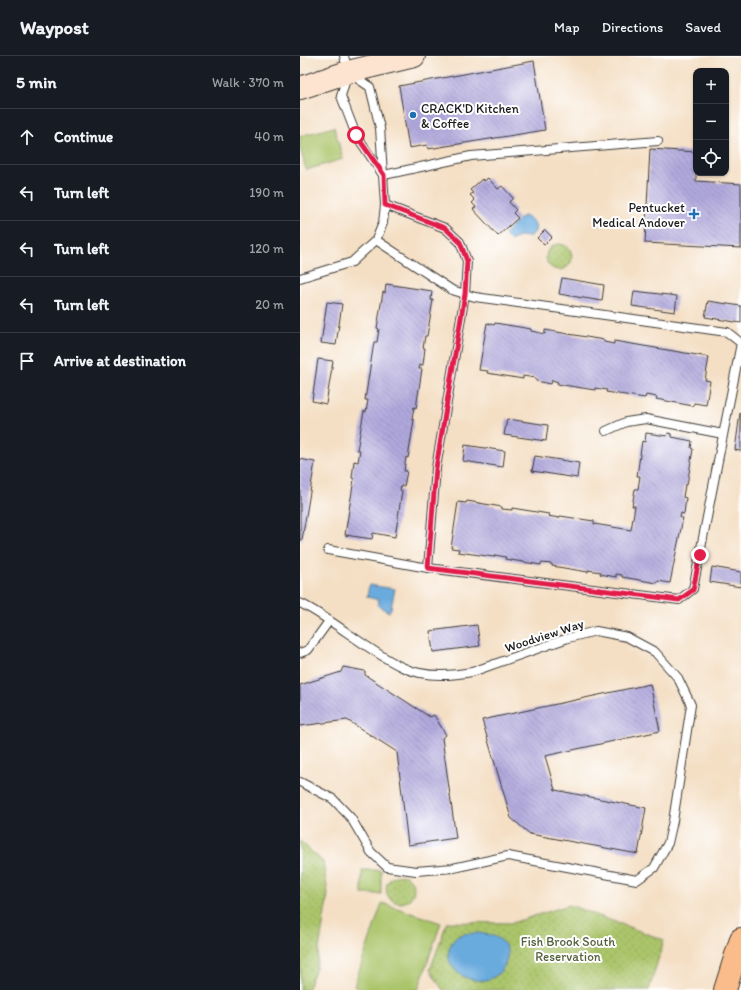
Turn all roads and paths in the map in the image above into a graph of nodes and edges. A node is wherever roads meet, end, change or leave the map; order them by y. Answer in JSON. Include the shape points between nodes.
{"nodes":[{"id":1,"x":414,"y":56,"type":"edge"},
{"id":2,"x":346,"y":64,"type":"edge"},
{"id":3,"x":300,"y":88,"type":"edge"},
{"id":4,"x":658,"y":141,"type":"dead end"},
{"id":5,"x":384,"y":175,"type":"junction"},
{"id":6,"x":385,"y":205,"type":"junction"},
{"id":7,"x":376,"y":240,"type":"junction"},
{"id":8,"x":300,"y":278,"type":"edge"},
{"id":9,"x":465,"y":294,"type":"junction"},
{"id":10,"x":606,"y":431,"type":"dead end"},
{"id":11,"x":723,"y":434,"type":"junction"},
{"id":12,"x":328,"y":550,"type":"dead end"},
{"id":13,"x":428,"y":568,"type":"junction"},
{"id":14,"x":300,"y":603,"type":"edge"},
{"id":15,"x":329,"y":621,"type":"junction"},
{"id":16,"x":300,"y":653,"type":"edge"},
{"id":17,"x":300,"y":782,"type":"edge"},
{"id":18,"x":741,"y":939,"type":"edge"},
{"id":19,"x":726,"y":990,"type":"edge"}],
"edges":[{"from":1,"to":2,"type":"main road"},
{"from":2,"to":3,"type":"main road"},
{"from":2,"to":5,"type":"lane","via":[[370,87],[380,128]]},
{"from":2,"to":5,"type":"lane","via":[[341,96],[356,135]]},
{"from":4,"to":5,"type":"lane","via":[[471,156]]},
{"from":5,"to":6,"type":"lane"},
{"from":6,"to":7,"type":"lane","via":[[383,223]]},
{"from":6,"to":9,"type":"lane","via":[[445,228],[460,242],[467,261]]},
{"from":7,"to":8,"type":"lane","via":[[352,262]]},
{"from":7,"to":9,"type":"lane","via":[[452,290]]},
{"from":9,"to":11,"type":"lane","via":[[726,332],[741,342]]},
{"from":9,"to":13,"type":"lane","via":[[436,468]]},
{"from":10,"to":11,"type":"lane","via":[[626,422],[646,419]]},
{"from":11,"to":13,"type":"lane","via":[[693,590],[679,600]]},
{"from":12,"to":13,"type":"lane"},
{"from":14,"to":15,"type":"lane","name":"Woodview Way"},
{"from":15,"to":16,"type":"lane","via":[[308,650]]},
{"from":15,"to":17,"type":"lane","name":"Woodview Way","via":[[403,668],[430,674],[457,675],[472,672],[568,638],[596,632],[627,637],[655,652],[678,678],[691,705],[673,821],[668,843],[654,868],[637,880],[508,856],[453,868],[416,871],[387,867],[371,852],[351,818],[333,799]]},
{"from":18,"to":19,"type":"highway"}]}
